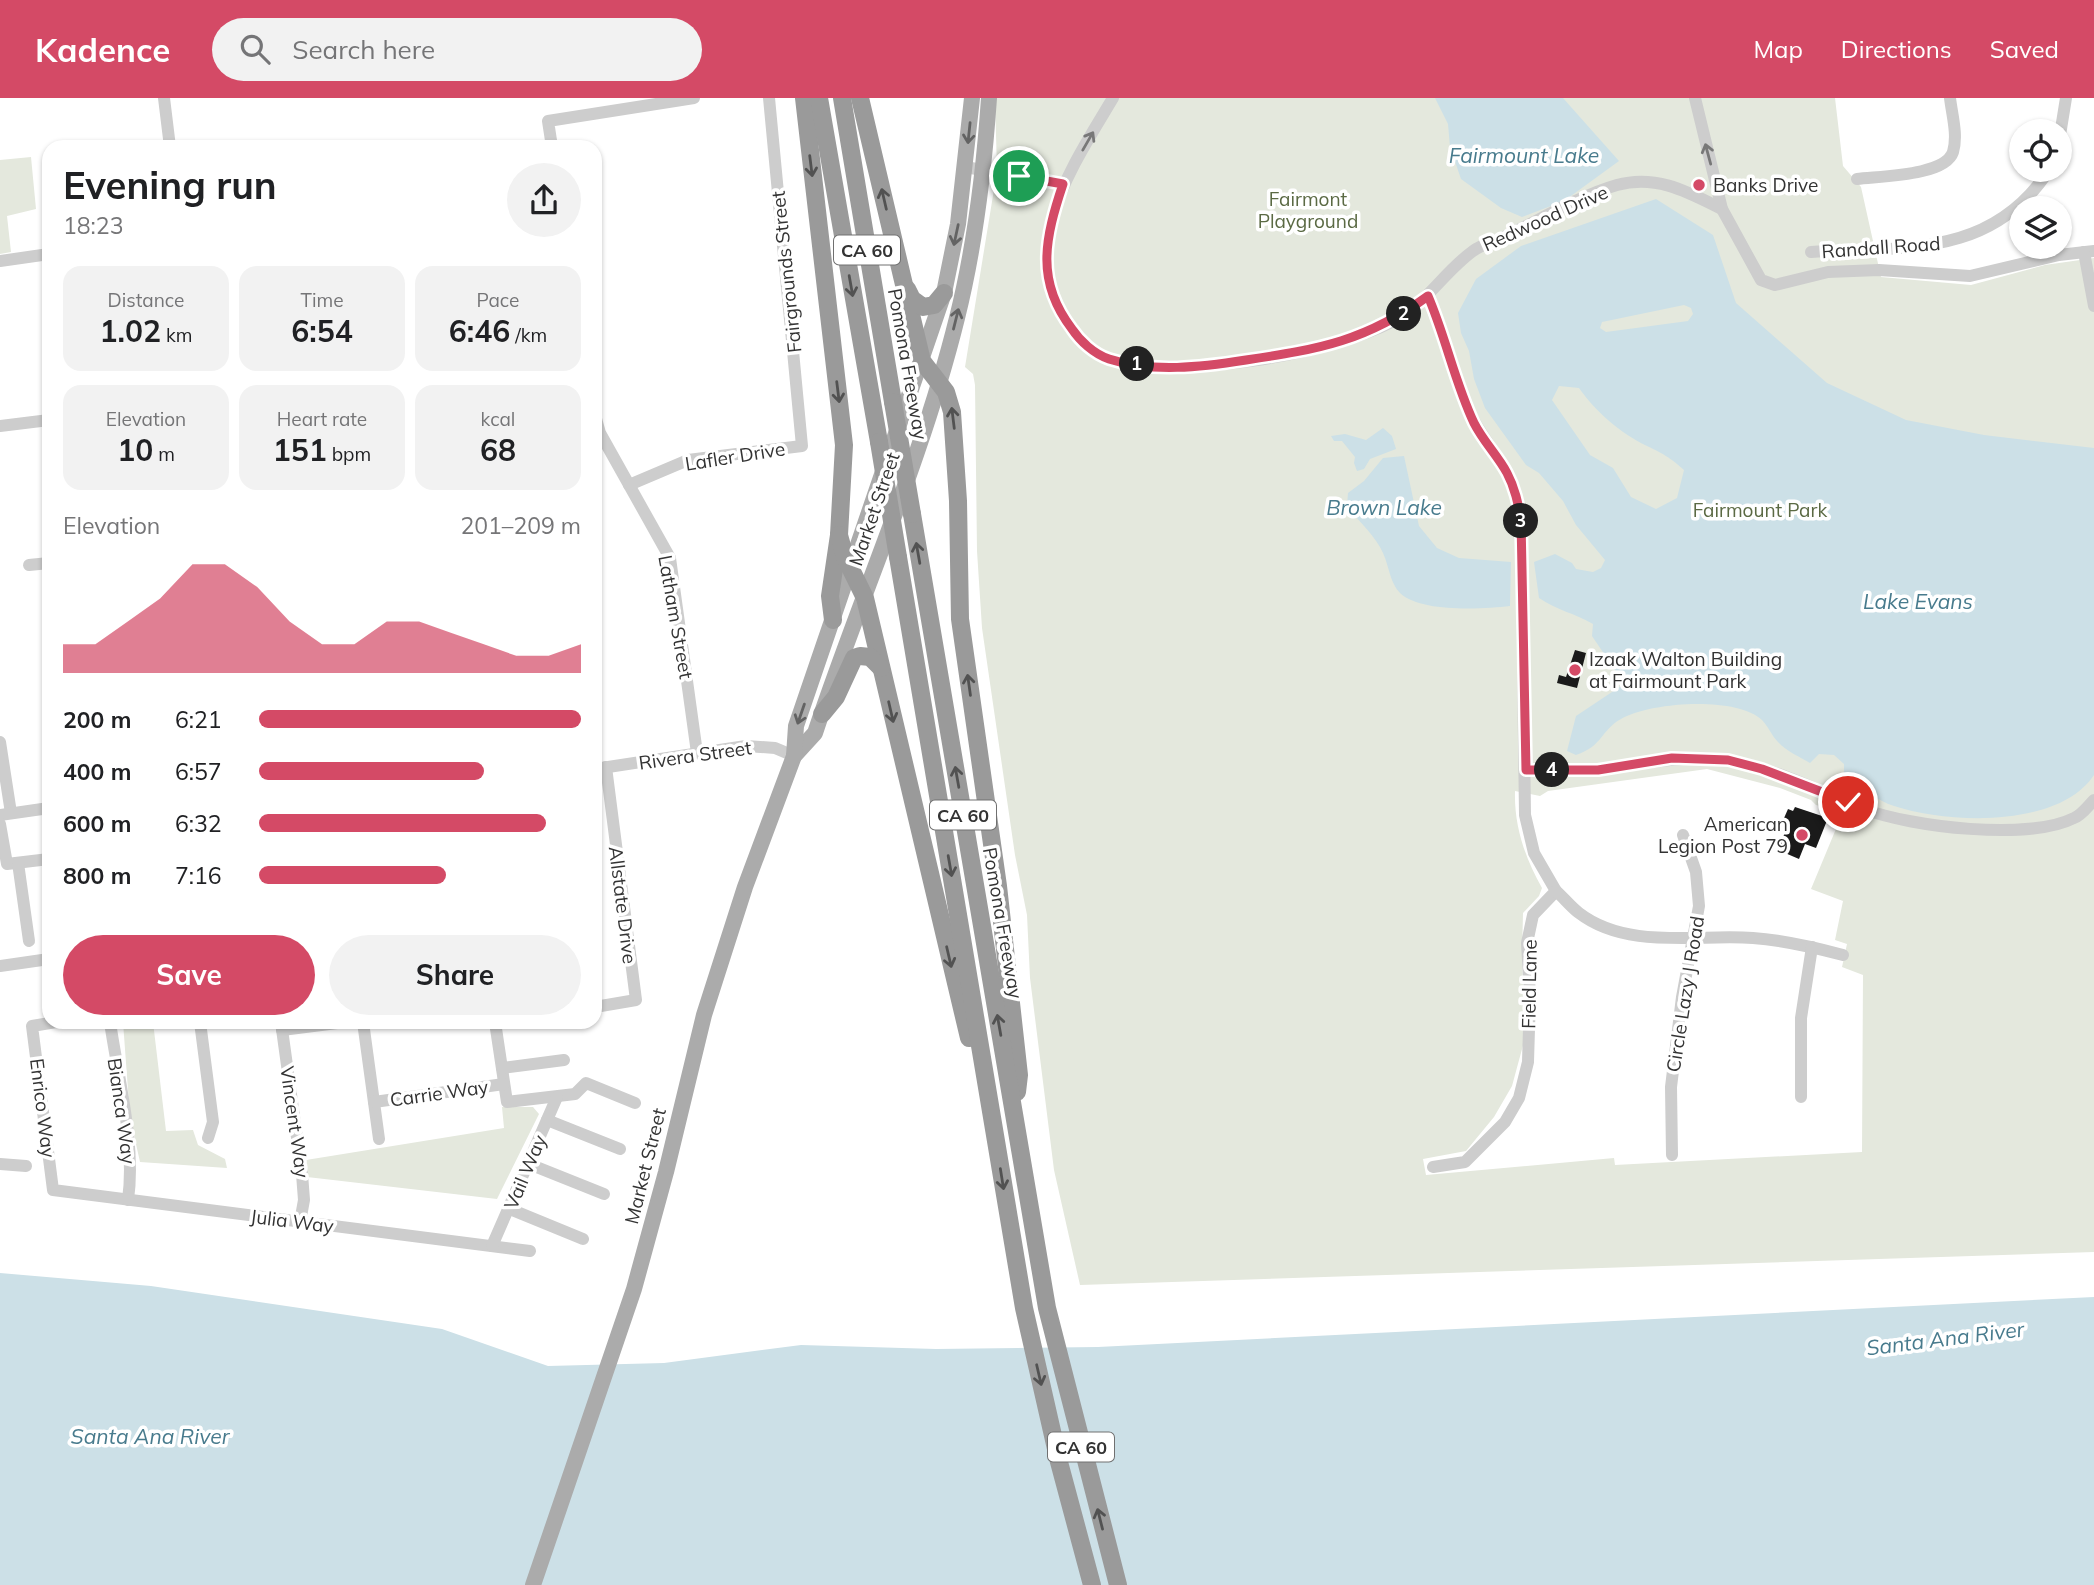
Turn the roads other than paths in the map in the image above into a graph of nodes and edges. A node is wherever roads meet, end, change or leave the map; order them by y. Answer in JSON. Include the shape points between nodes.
{"nodes":[{"id":1,"x":164,"y":98,"type":"edge"},
{"id":2,"x":694,"y":98,"type":"edge"},
{"id":3,"x":769,"y":98,"type":"edge"},
{"id":4,"x":804,"y":98,"type":"edge"},
{"id":5,"x":818,"y":98,"type":"edge"},
{"id":6,"x":842,"y":98,"type":"edge"},
{"id":7,"x":860,"y":98,"type":"edge"},
{"id":8,"x":972,"y":98,"type":"edge"},
{"id":9,"x":989,"y":98,"type":"edge"},
{"id":10,"x":1113,"y":98,"type":"edge"},
{"id":11,"x":1695,"y":98,"type":"edge"},
{"id":12,"x":1950,"y":98,"type":"edge"},
{"id":13,"x":2066,"y":98,"type":"edge"},
{"id":14,"x":2063,"y":119,"type":"edge"},
{"id":15,"x":169,"y":140,"type":"edge"},
{"id":16,"x":551,"y":140,"type":"edge"},
{"id":17,"x":965,"y":167,"type":"junction"},
{"id":18,"x":982,"y":169,"type":"junction"},
{"id":19,"x":1857,"y":179,"type":"dead end"},
{"id":20,"x":2040,"y":182,"type":"edge"},
{"id":21,"x":1063,"y":184,"type":"junction"},
{"id":22,"x":1722,"y":209,"type":"junction"},
{"id":23,"x":2089,"y":251,"type":"edge"},
{"id":24,"x":1811,"y":252,"type":"dead end"},
{"id":25,"x":42,"y":255,"type":"edge"},
{"id":26,"x":0,"y":261,"type":"edge"},
{"id":27,"x":904,"y":285,"type":"junction"},
{"id":28,"x":944,"y":293,"type":"junction"},
{"id":29,"x":1428,"y":296,"type":"junction"},
{"id":30,"x":2094,"y":306,"type":"edge"},
{"id":31,"x":922,"y":361,"type":"junction"},
{"id":32,"x":938,"y":385,"type":"junction"},
{"id":33,"x":42,"y":421,"type":"edge"},
{"id":34,"x":0,"y":426,"type":"edge"},
{"id":35,"x":602,"y":437,"type":"edge"},
{"id":36,"x":802,"y":446,"type":"joint"},
{"id":37,"x":629,"y":485,"type":"junction"},
{"id":38,"x":839,"y":536,"type":"junction"},
{"id":39,"x":42,"y":564,"type":"edge"},
{"id":40,"x":29,"y":565,"type":"dead end"},
{"id":41,"x":852,"y":567,"type":"junction"},
{"id":42,"x":865,"y":598,"type":"junction"},
{"id":43,"x":834,"y":620,"type":"junction"},
{"id":44,"x":881,"y":668,"type":"junction"},
{"id":45,"x":822,"y":714,"type":"junction"},
{"id":46,"x":0,"y":742,"type":"edge"},
{"id":47,"x":697,"y":752,"type":"junction"},
{"id":48,"x":794,"y":755,"type":"junction"},
{"id":49,"x":602,"y":768,"type":"edge"},
{"id":50,"x":1526,"y":770,"type":"junction"},
{"id":51,"x":602,"y":781,"type":"edge"},
{"id":52,"x":2094,"y":800,"type":"edge"},
{"id":53,"x":42,"y":809,"type":"edge"},
{"id":54,"x":6,"y":814,"type":"edge"},
{"id":55,"x":0,"y":824,"type":"edge"},
{"id":56,"x":1683,"y":835,"type":"dead end"},
{"id":57,"x":42,"y":860,"type":"edge"},
{"id":58,"x":13,"y":864,"type":"junction"},
{"id":59,"x":1556,"y":891,"type":"junction"},
{"id":60,"x":1695,"y":938,"type":"junction"},
{"id":61,"x":29,"y":942,"type":"dead end"},
{"id":62,"x":1812,"y":947,"type":"junction"},
{"id":63,"x":1843,"y":955,"type":"dead end"},
{"id":64,"x":42,"y":960,"type":"edge"},
{"id":65,"x":0,"y":966,"type":"edge"},
{"id":66,"x":602,"y":1006,"type":"edge"},
{"id":67,"x":42,"y":1024,"type":"edge"},
{"id":68,"x":111,"y":1029,"type":"edge"},
{"id":69,"x":201,"y":1029,"type":"edge"},
{"id":70,"x":282,"y":1029,"type":"edge"},
{"id":71,"x":364,"y":1029,"type":"edge"},
{"id":72,"x":496,"y":1029,"type":"edge"},
{"id":73,"x":564,"y":1060,"type":"dead end"},
{"id":74,"x":502,"y":1069,"type":"junction"},
{"id":75,"x":504,"y":1084,"type":"junction"},
{"id":76,"x":557,"y":1097,"type":"junction"},
{"id":77,"x":1801,"y":1097,"type":"dead end"},
{"id":78,"x":374,"y":1102,"type":"junction"},
{"id":79,"x":635,"y":1103,"type":"dead end"},
{"id":80,"x":991,"y":1111,"type":"junction"},
{"id":81,"x":1014,"y":1117,"type":"junction"},
{"id":82,"x":547,"y":1119,"type":"junction"},
{"id":83,"x":208,"y":1138,"type":"dead end"},
{"id":84,"x":379,"y":1139,"type":"dead end"},
{"id":85,"x":620,"y":1149,"type":"dead end"},
{"id":86,"x":1672,"y":1155,"type":"dead end"},
{"id":87,"x":0,"y":1164,"type":"edge"},
{"id":88,"x":528,"y":1164,"type":"junction"},
{"id":89,"x":26,"y":1166,"type":"dead end"},
{"id":90,"x":1433,"y":1167,"type":"dead end"},
{"id":91,"x":53,"y":1191,"type":"joint"},
{"id":92,"x":604,"y":1194,"type":"dead end"},
{"id":93,"x":128,"y":1200,"type":"junction"},
{"id":94,"x":510,"y":1209,"type":"junction"},
{"id":95,"x":300,"y":1222,"type":"junction"},
{"id":96,"x":583,"y":1239,"type":"dead end"},
{"id":97,"x":492,"y":1246,"type":"junction"},
{"id":98,"x":530,"y":1251,"type":"dead end"},
{"id":99,"x":533,"y":1585,"type":"edge"},
{"id":100,"x":1092,"y":1585,"type":"edge"},
{"id":101,"x":1118,"y":1585,"type":"edge"}],
"edges":[{"from":1,"to":15,"type":"street"},
{"from":2,"to":16,"type":"street","via":[[548,121]]},
{"from":3,"to":36,"type":"street","name":"Fairgrounds Street"},
{"from":4,"to":38,"type":"highway","one_way":true,"via":[[844,445]]},
{"from":5,"to":80,"type":"highway","number":"CA 60","one_way":true,"bridge":true},
{"from":81,"to":6,"type":"highway","name":"Pomona Freeway","number":"CA 60","one_way":true,"bridge":true},
{"from":27,"to":7,"type":"highway","one_way":true},
{"from":8,"to":17,"type":"main road","name":"Market Street","one_way":true},
{"from":9,"to":18,"type":"main road","name":"Market Street"},
{"from":21,"to":10,"type":"street","name":"Redwood Drive","one_way":true},
{"from":22,"to":11,"type":"street","one_way":true},
{"from":12,"to":19,"type":"street","via":[[1955,135],[1952,154],[1943,165]]},
{"from":13,"to":14,"type":"street"},
{"from":17,"to":18,"type":"street"},
{"from":17,"to":28,"type":"main road","name":"Market Street","one_way":true},
{"from":18,"to":21,"type":"street"},
{"from":32,"to":18,"type":"main road","name":"Market Street","one_way":true,"via":[[964,288]]},
{"from":20,"to":24,"type":"street","name":"Randall Road","via":[[2009,215],[1951,242]]},
{"from":21,"to":29,"type":"street","name":"Redwood Drive","via":[[1046,249],[1050,289],[1060,314],[1080,341],[1107,358],[1181,367],[1318,349],[1395,320]]},
{"from":22,"to":23,"type":"street","via":[[1761,279],[1775,285],[1828,272],[1970,276]]},
{"from":22,"to":29,"type":"street","name":"Redwood Drive","via":[[1658,181],[1618,185],[1478,247]]},
{"from":23,"to":30,"type":"street"},
{"from":25,"to":26,"type":"street"},
{"from":27,"to":28,"type":"highway","via":[[923,307],[934,305]]},
{"from":27,"to":31,"type":"highway"},
{"from":28,"to":31,"type":"main road","name":"Market Street"},
{"from":29,"to":50,"type":"street","via":[[1476,427],[1516,491],[1521,520]]},
{"from":31,"to":32,"type":"highway"},
{"from":31,"to":41,"type":"main road","name":"Market Street"},
{"from":32,"to":42,"type":"main road","name":"Market Street"},
{"from":81,"to":32,"type":"highway","one_way":true,"via":[[1019,1075],[960,619],[953,412]]},
{"from":33,"to":34,"type":"street"},
{"from":35,"to":37,"type":"street","name":"Latham Street"},
{"from":36,"to":37,"type":"street","name":"Lafler Drive","via":[[688,460]]},
{"from":37,"to":47,"type":"street","name":"Latham Street","via":[[670,558]]},
{"from":38,"to":41,"type":"highway"},
{"from":38,"to":43,"type":"highway","via":[[830,596]]},
{"from":39,"to":40,"type":"street"},
{"from":41,"to":42,"type":"highway"},
{"from":41,"to":43,"type":"main road","name":"Market Street"},
{"from":42,"to":44,"type":"highway"},
{"from":42,"to":45,"type":"main road","name":"Market Street"},
{"from":43,"to":48,"type":"main road","name":"Market Street","one_way":true,"via":[[796,726]]},
{"from":44,"to":45,"type":"highway","via":[[870,657],[854,659],[836,697]]},
{"from":44,"to":80,"type":"highway","one_way":true,"via":[[962,1015]]},
{"from":45,"to":48,"type":"main road","name":"Market Street","via":[[815,733]]},
{"from":46,"to":54,"type":"street"},
{"from":47,"to":48,"type":"street","name":"Rivera Street","via":[[758,745]]},
{"from":47,"to":49,"type":"street","name":"Rivera Street"},
{"from":48,"to":99,"type":"main road","name":"Market Street","via":[[704,1014],[646,1247]]},
{"from":50,"to":52,"type":"street","via":[[1598,770],[1672,758],[1728,760],[1867,810],[1943,827],[2041,828],[2076,818]]},
{"from":50,"to":59,"type":"street","via":[[1525,815],[1534,853]]},
{"from":51,"to":66,"type":"street","name":"Allstate Drive","via":[[636,1000]]},
{"from":53,"to":54,"type":"street"},
{"from":55,"to":58,"type":"street"},
{"from":56,"to":60,"type":"street","name":"Circle Lazy J Road","via":[[1696,872],[1699,906]]},
{"from":57,"to":58,"type":"street"},
{"from":58,"to":61,"type":"street"},
{"from":59,"to":60,"type":"street","via":[[1581,914],[1616,931]]},
{"from":59,"to":90,"type":"street","name":"Field Lane","via":[[1533,915],[1527,943],[1528,1062],[1519,1098],[1505,1122],[1465,1162]]},
{"from":60,"to":62,"type":"street","via":[[1753,938]]},
{"from":60,"to":86,"type":"street","name":"Circle Lazy J Road","via":[[1671,1087]]},
{"from":62,"to":63,"type":"street"},
{"from":62,"to":77,"type":"street","via":[[1801,1018]]},
{"from":64,"to":65,"type":"street"},
{"from":67,"to":91,"type":"street","name":"Enrico Way","via":[[32,1026]]},
{"from":68,"to":93,"type":"street","name":"Bianca Way","via":[[128,1145]]},
{"from":69,"to":83,"type":"street","via":[[213,1122]]},
{"from":70,"to":95,"type":"street","name":"Vincent Way","via":[[302,1174]]},
{"from":71,"to":78,"type":"street"},
{"from":72,"to":74,"type":"street"},
{"from":73,"to":74,"type":"street"},
{"from":74,"to":75,"type":"street"},
{"from":75,"to":76,"type":"street","via":[[507,1102]]},
{"from":75,"to":78,"type":"street","name":"Carrie Way"},
{"from":76,"to":79,"type":"street","via":[[575,1094],[586,1083]]},
{"from":76,"to":82,"type":"street","name":"Vail Way"},
{"from":78,"to":84,"type":"street"},
{"from":80,"to":100,"type":"highway","number":"CA 60","one_way":true,"via":[[1024,1308]]},
{"from":101,"to":81,"type":"highway","name":"Pomona Freeway","number":"CA 60","one_way":true,"via":[[1048,1308]]},
{"from":82,"to":85,"type":"street"},
{"from":82,"to":88,"type":"street","name":"Vail Way"},
{"from":87,"to":89,"type":"street"},
{"from":88,"to":92,"type":"street"},
{"from":88,"to":94,"type":"street","name":"Vail Way"},
{"from":91,"to":93,"type":"street","name":"Julia Way"},
{"from":93,"to":95,"type":"street","name":"Julia Way"},
{"from":94,"to":96,"type":"street"},
{"from":94,"to":97,"type":"street","name":"Vail Way"},
{"from":95,"to":97,"type":"street","name":"Julia Way"},
{"from":97,"to":98,"type":"street","name":"Julia Way"}]}
